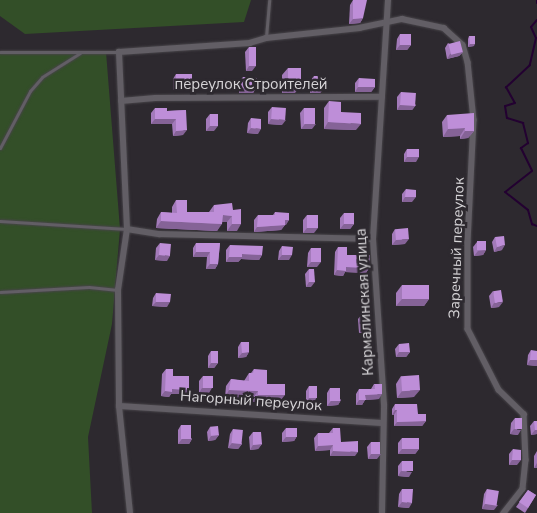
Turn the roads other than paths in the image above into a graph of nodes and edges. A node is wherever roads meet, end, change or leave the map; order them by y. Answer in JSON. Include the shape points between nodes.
{"nodes":[{"id":1,"x":269,"y":0,"type":"edge"},
{"id":2,"x":388,"y":0,"type":"edge"},
{"id":3,"x":386,"y":21,"type":"junction"},
{"id":4,"x":266,"y":38,"type":"junction"},
{"id":5,"x":0,"y":52,"type":"edge"},
{"id":6,"x":80,"y":52,"type":"junction"},
{"id":7,"x":119,"y":52,"type":"junction"},
{"id":8,"x":382,"y":97,"type":"junction"},
{"id":9,"x":121,"y":102,"type":"junction"},
{"id":10,"x":0,"y":148,"type":"edge"},
{"id":11,"x":0,"y":222,"type":"edge"},
{"id":12,"x":126,"y":229,"type":"junction"},
{"id":13,"x":373,"y":239,"type":"junction"},
{"id":14,"x":118,"y":290,"type":"junction"},
{"id":15,"x":0,"y":292,"type":"edge"},
{"id":16,"x":119,"y":406,"type":"junction"},
{"id":17,"x":382,"y":423,"type":"junction"},
{"id":18,"x":130,"y":513,"type":"edge"},
{"id":19,"x":382,"y":513,"type":"edge"},
{"id":20,"x":504,"y":513,"type":"edge"}],
"edges":[{"from":1,"to":4,"type":"lane"},
{"from":2,"to":3,"type":"street","name":"Кармалинская улица"},
{"from":3,"to":4,"type":"street","name":"Заречный переулок","via":[[359,28]]},
{"from":3,"to":8,"type":"street","name":"Кармалинская улица"},
{"from":3,"to":20,"type":"street","name":"Заречный переулок","via":[[402,19],[444,28],[462,45],[468,62],[474,120],[468,329],[499,390],[524,414],[526,460],[523,489]]},
{"from":4,"to":7,"type":"street","name":"Заречный переулок","via":[[250,43]]},
{"from":5,"to":6,"type":"lane"},
{"from":6,"to":7,"type":"lane"},
{"from":6,"to":10,"type":"lane","via":[[42,77],[30,91]]},
{"from":7,"to":9,"type":"street"},
{"from":8,"to":9,"type":"street","name":"переулок Строителей","via":[[155,98]]},
{"from":8,"to":13,"type":"street","name":"Кармалинская улица"},
{"from":9,"to":12,"type":"street"},
{"from":11,"to":12,"type":"lane"},
{"from":12,"to":13,"type":"street","via":[[160,234]]},
{"from":12,"to":14,"type":"street"},
{"from":13,"to":17,"type":"street","name":"Кармалинская улица","via":[[384,405]]},
{"from":14,"to":15,"type":"lane","via":[[89,287]]},
{"from":14,"to":16,"type":"street"},
{"from":16,"to":17,"type":"street","name":"Нагорный переулок"},
{"from":16,"to":18,"type":"street"},
{"from":17,"to":19,"type":"street","name":"Кармалинская улица"}]}
